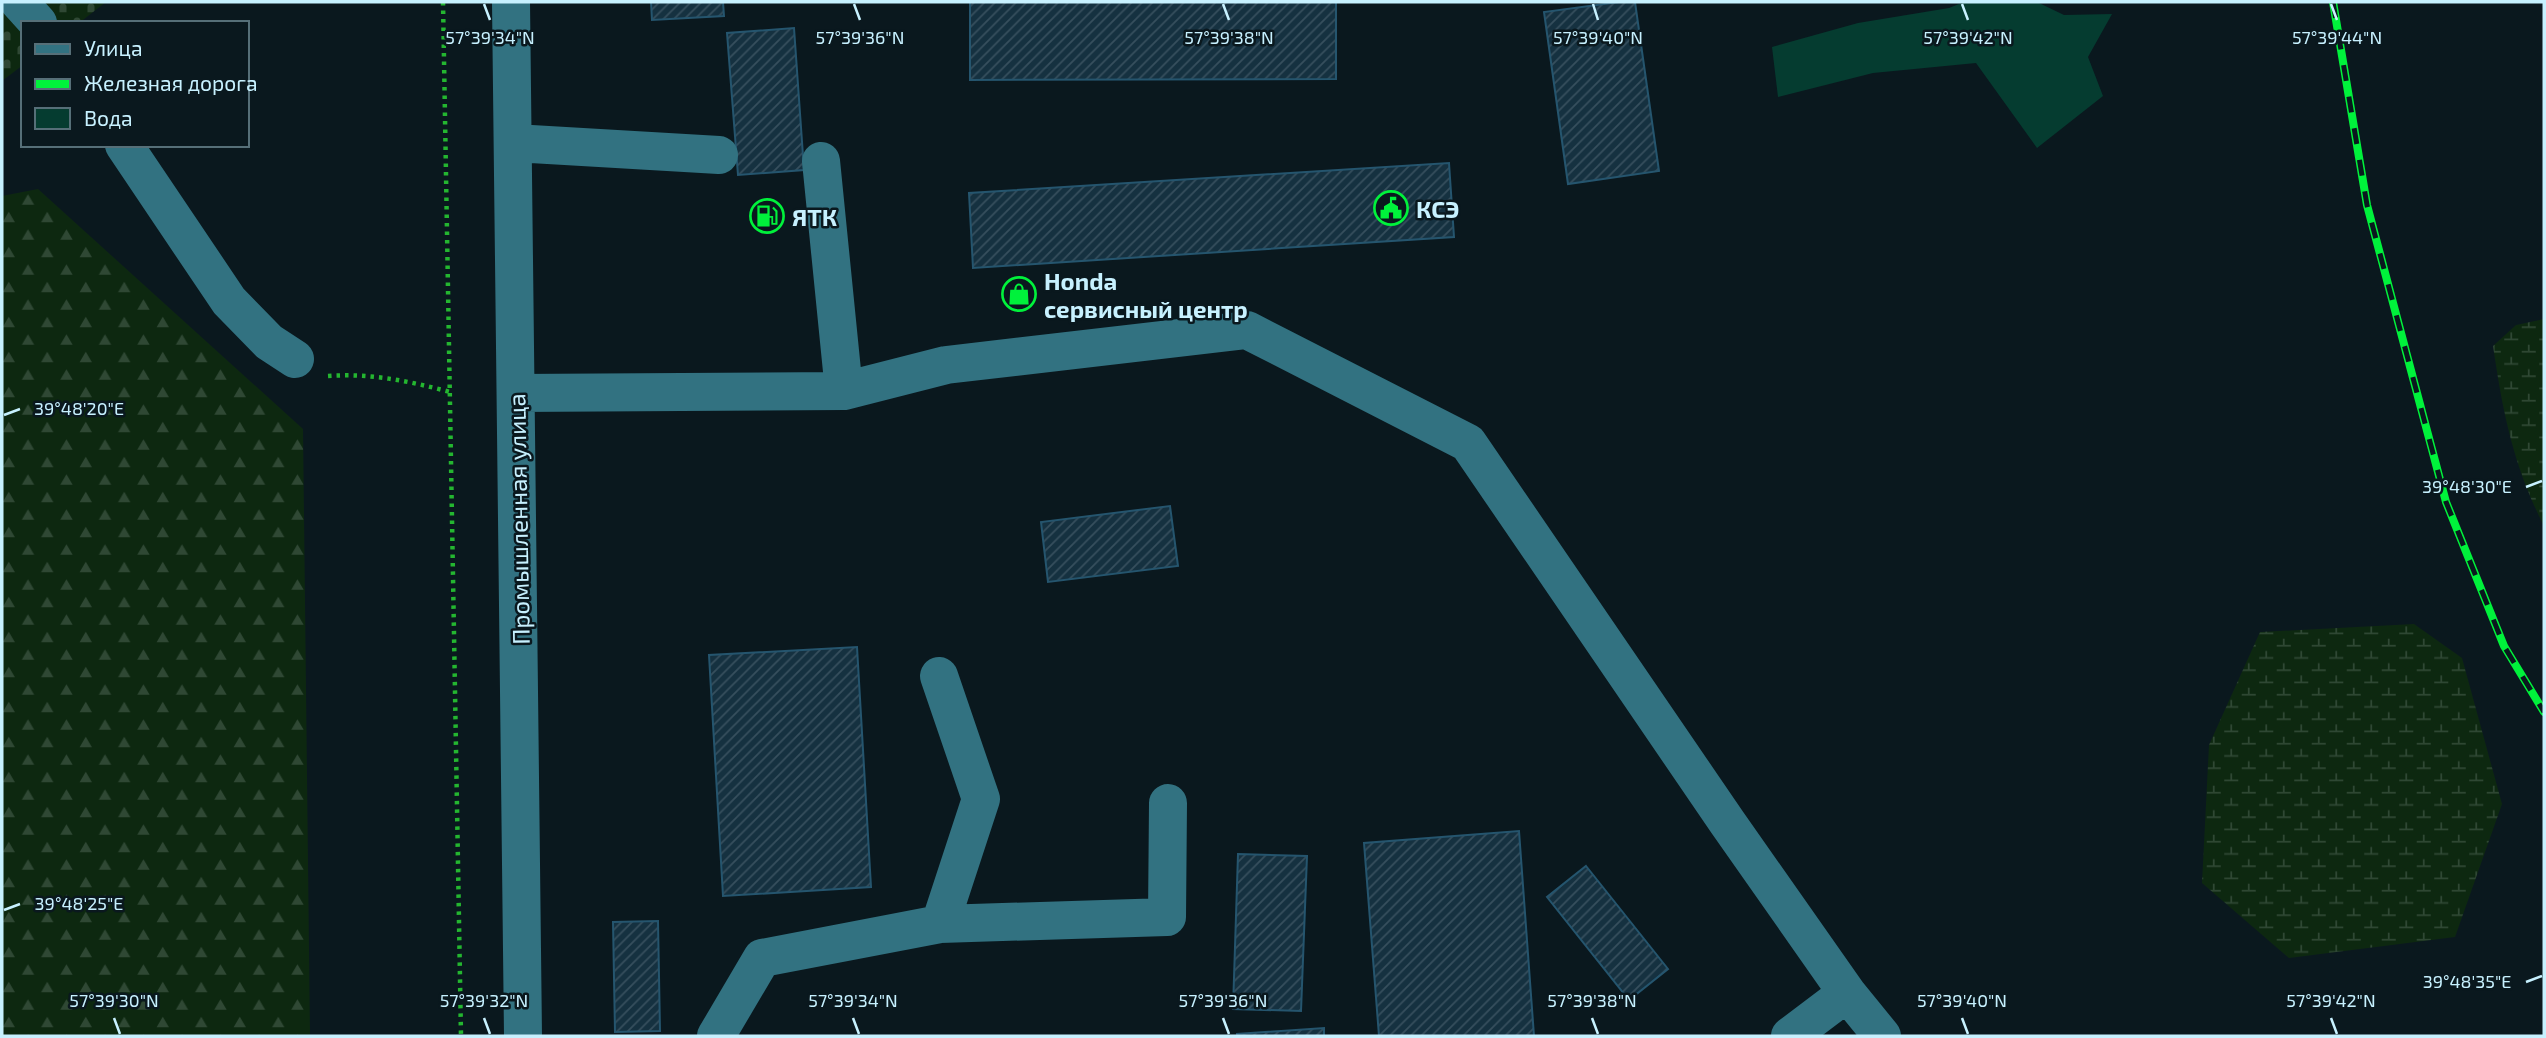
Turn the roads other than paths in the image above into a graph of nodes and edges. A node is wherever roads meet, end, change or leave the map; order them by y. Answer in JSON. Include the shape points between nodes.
{"nodes":[{"id":1,"x":19,"y":2,"type":"edge"},
{"id":2,"x":511,"y":2,"type":"edge"},
{"id":3,"x":36,"y":21,"type":"edge"},
{"id":4,"x":514,"y":143,"type":"junction"},
{"id":5,"x":125,"y":147,"type":"edge"},
{"id":6,"x":719,"y":155,"type":"dead end"},
{"id":7,"x":821,"y":161,"type":"dead end"},
{"id":8,"x":295,"y":359,"type":"road end"},
{"id":9,"x":844,"y":391,"type":"junction"},
{"id":10,"x":517,"y":393,"type":"junction"},
{"id":11,"x":939,"y":676,"type":"dead end"},
{"id":12,"x":1168,"y":803,"type":"dead end"},
{"id":13,"x":940,"y":924,"type":"junction"},
{"id":14,"x":1847,"y":993,"type":"junction"},
{"id":15,"x":523,"y":1036,"type":"edge"},
{"id":16,"x":716,"y":1036,"type":"edge"},
{"id":17,"x":1790,"y":1036,"type":"edge"},
{"id":18,"x":1882,"y":1036,"type":"edge"}],
"edges":[{"from":1,"to":3,"type":"street"},
{"from":2,"to":4,"type":"street","name":"Промышленная улица"},
{"from":4,"to":6,"type":"street"},
{"from":4,"to":10,"type":"street","name":"Промышленная улица"},
{"from":5,"to":8,"type":"street","via":[[229,301],[269,342]]},
{"from":7,"to":9,"type":"street"},
{"from":9,"to":10,"type":"street"},
{"from":9,"to":14,"type":"street","via":[[946,365],[1247,330],[1468,443]]},
{"from":10,"to":15,"type":"street","name":"Промышленная улица"},
{"from":11,"to":13,"type":"street","via":[[981,799]]},
{"from":12,"to":13,"type":"street","via":[[1167,917]]},
{"from":13,"to":16,"type":"street","via":[[762,958]]},
{"from":14,"to":17,"type":"street"},
{"from":14,"to":18,"type":"street"}]}
